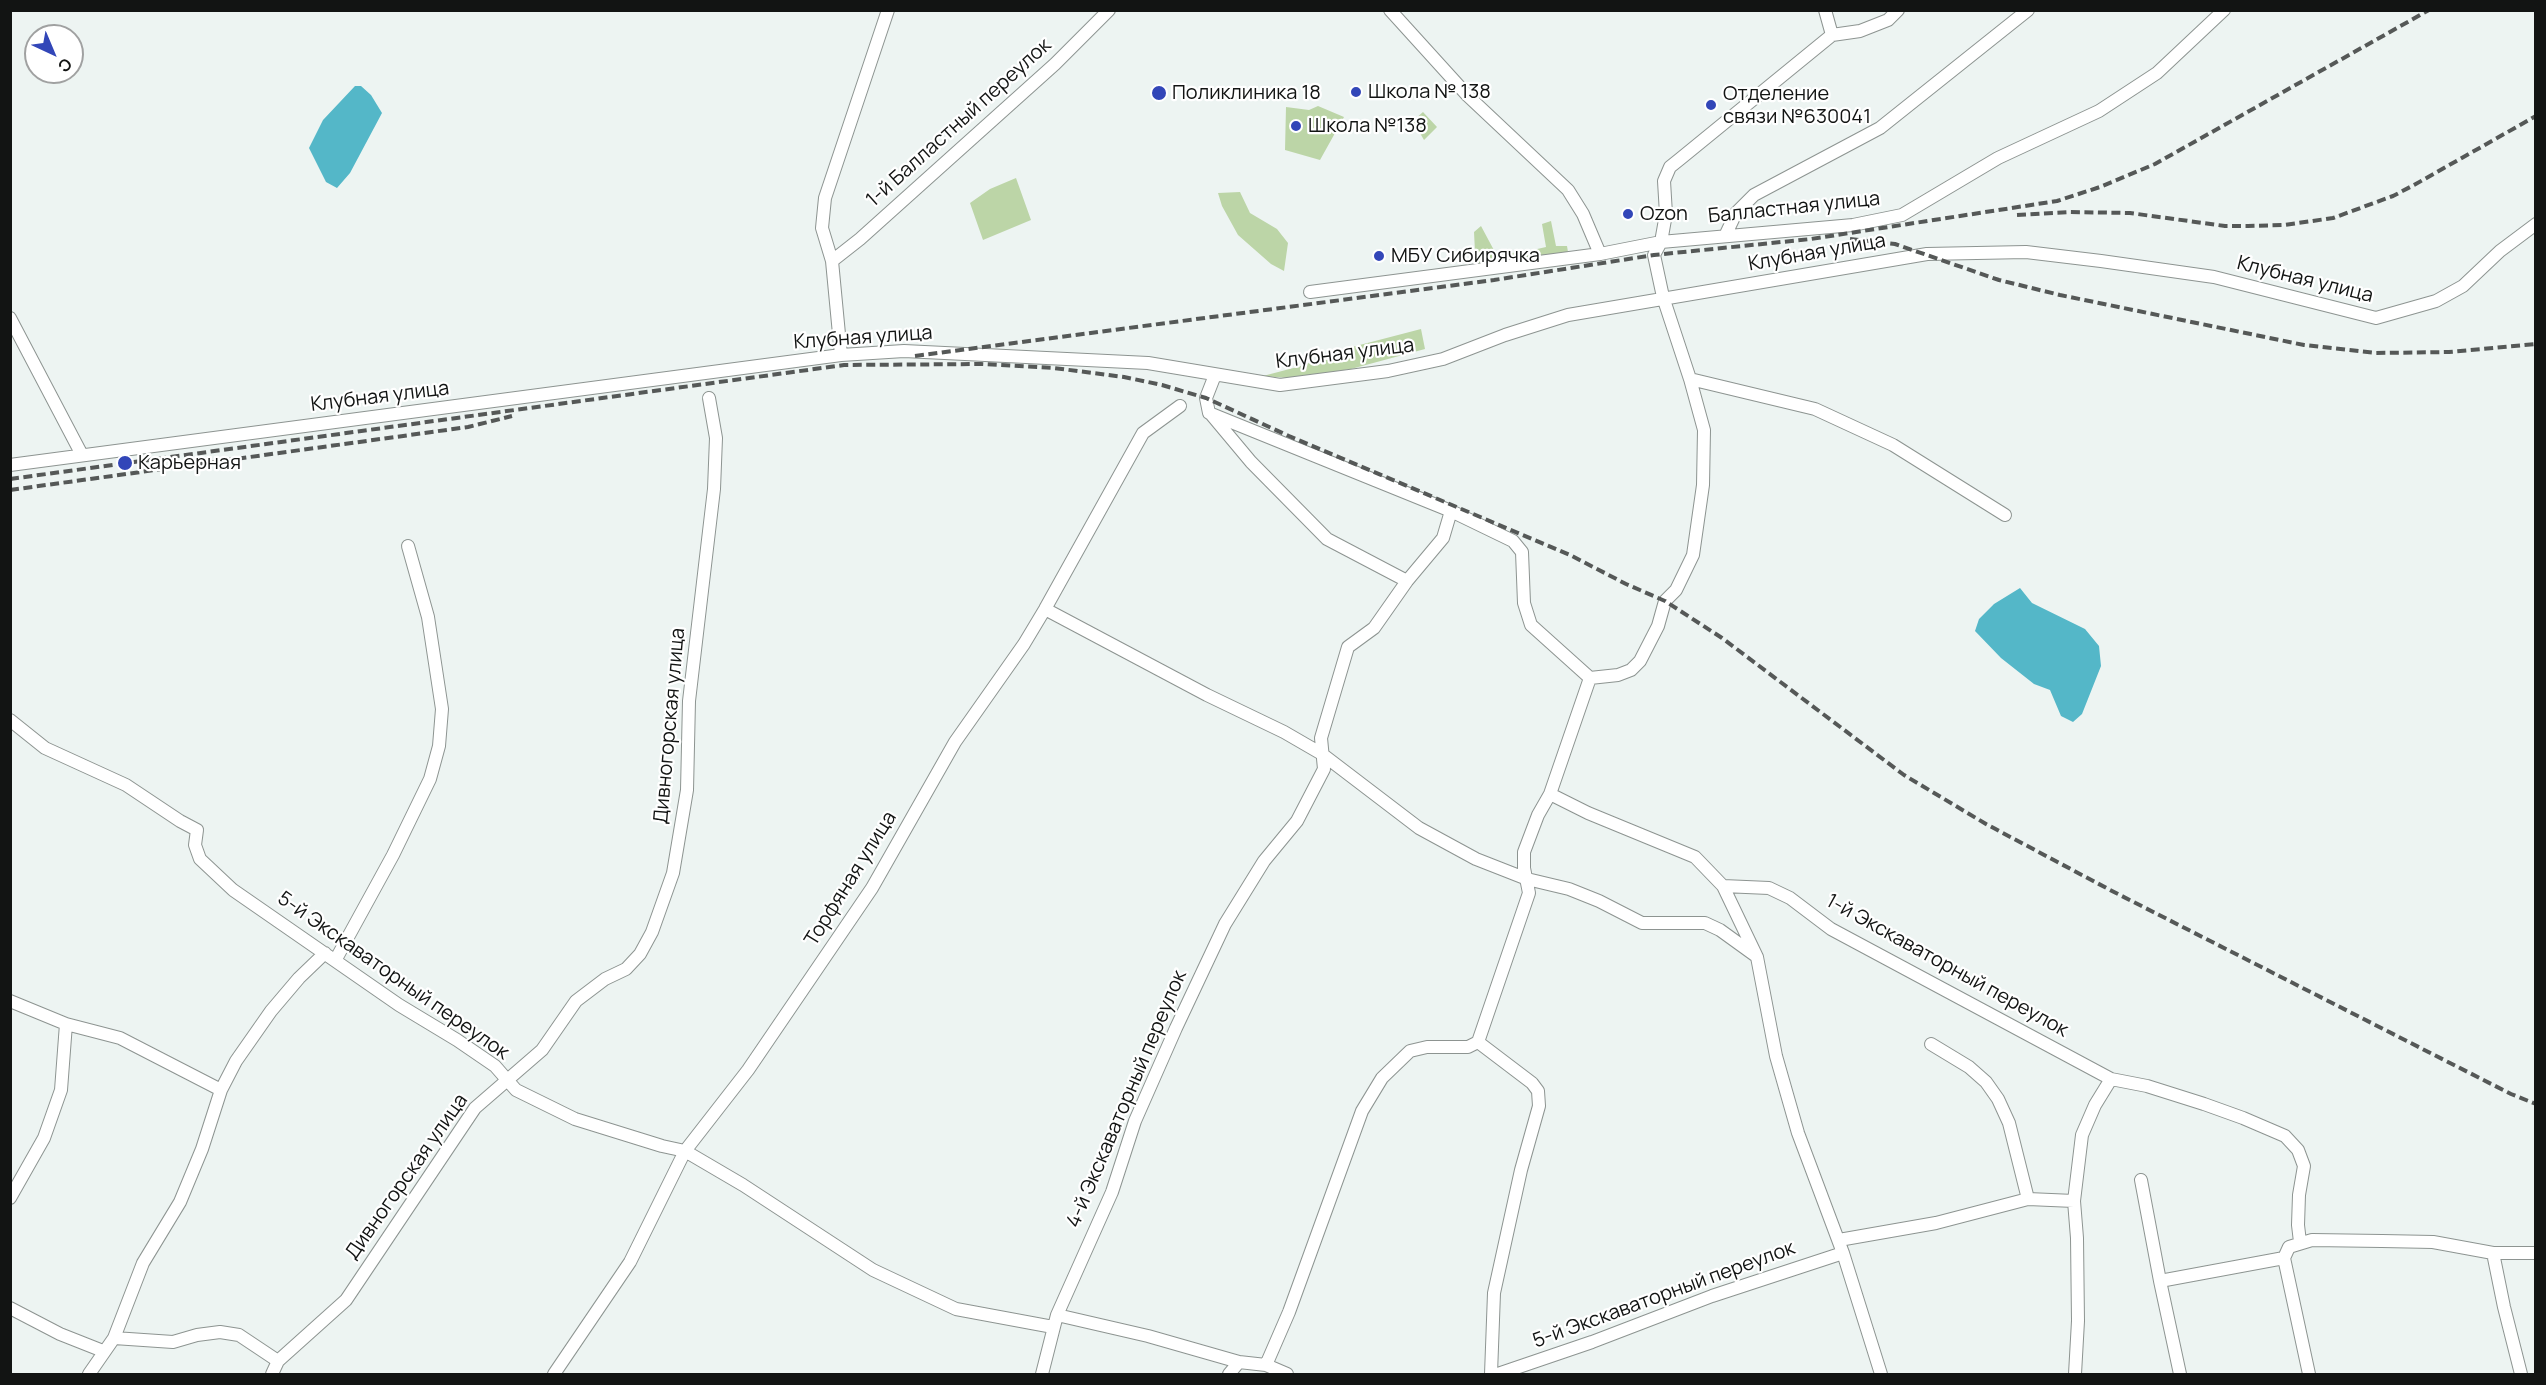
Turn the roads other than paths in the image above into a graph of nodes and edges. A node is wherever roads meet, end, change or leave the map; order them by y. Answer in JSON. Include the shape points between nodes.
{"nodes":[{"id":1,"x":888,"y":10,"type":"edge"},
{"id":2,"x":1109,"y":10,"type":"edge"},
{"id":3,"x":1390,"y":10,"type":"edge"},
{"id":4,"x":1825,"y":10,"type":"edge"},
{"id":5,"x":1898,"y":10,"type":"edge"},
{"id":6,"x":2028,"y":10,"type":"edge"},
{"id":7,"x":2224,"y":10,"type":"edge"},
{"id":8,"x":1832,"y":35,"type":"junction"},
{"id":9,"x":2535,"y":224,"type":"edge"},
{"id":10,"x":1725,"y":236,"type":"junction"},
{"id":11,"x":1661,"y":242,"type":"junction"},
{"id":12,"x":1600,"y":254,"type":"junction"},
{"id":13,"x":832,"y":261,"type":"junction"},
{"id":14,"x":1310,"y":292,"type":"dead end"},
{"id":15,"x":1663,"y":297,"type":"junction"},
{"id":16,"x":10,"y":318,"type":"edge"},
{"id":17,"x":841,"y":355,"type":"junction"},
{"id":18,"x":1215,"y":375,"type":"junction"},
{"id":19,"x":1690,"y":379,"type":"junction"},
{"id":20,"x":709,"y":398,"type":"dead end"},
{"id":21,"x":1180,"y":406,"type":"dead end"},
{"id":22,"x":1209,"y":412,"type":"junction"},
{"id":23,"x":82,"y":455,"type":"junction"},
{"id":24,"x":10,"y":465,"type":"edge"},
{"id":25,"x":1450,"y":511,"type":"junction"},
{"id":26,"x":2005,"y":515,"type":"dead end"},
{"id":27,"x":408,"y":546,"type":"dead end"},
{"id":28,"x":1407,"y":581,"type":"junction"},
{"id":29,"x":1045,"y":609,"type":"junction"},
{"id":30,"x":1590,"y":678,"type":"junction"},
{"id":31,"x":10,"y":720,"type":"edge"},
{"id":32,"x":1322,"y":754,"type":"junction"},
{"id":33,"x":1550,"y":794,"type":"junction"},
{"id":34,"x":1527,"y":879,"type":"junction"},
{"id":35,"x":1723,"y":886,"type":"junction"},
{"id":36,"x":330,"y":956,"type":"junction"},
{"id":37,"x":1757,"y":957,"type":"junction"},
{"id":38,"x":10,"y":1001,"type":"edge"},
{"id":39,"x":66,"y":1024,"type":"junction"},
{"id":40,"x":1478,"y":1042,"type":"junction"},
{"id":41,"x":1931,"y":1044,"type":"dead end"},
{"id":42,"x":2111,"y":1078,"type":"junction"},
{"id":43,"x":507,"y":1080,"type":"junction"},
{"id":44,"x":220,"y":1090,"type":"junction"},
{"id":45,"x":685,"y":1151,"type":"junction"},
{"id":46,"x":2141,"y":1180,"type":"dead end"},
{"id":47,"x":10,"y":1198,"type":"edge"},
{"id":48,"x":2028,"y":1199,"type":"junction"},
{"id":49,"x":2074,"y":1201,"type":"junction"},
{"id":50,"x":1839,"y":1240,"type":"junction"},
{"id":51,"x":2300,"y":1242,"type":"junction"},
{"id":52,"x":2535,"y":1252,"type":"edge"},
{"id":53,"x":1844,"y":1253,"type":"junction"},
{"id":54,"x":2493,"y":1253,"type":"junction"},
{"id":55,"x":2284,"y":1258,"type":"junction"},
{"id":56,"x":2160,"y":1281,"type":"junction"},
{"id":57,"x":10,"y":1308,"type":"edge"},
{"id":58,"x":1057,"y":1314,"type":"junction"},
{"id":59,"x":1053,"y":1327,"type":"junction"},
{"id":60,"x":114,"y":1338,"type":"junction"},
{"id":61,"x":103,"y":1351,"type":"junction"},
{"id":62,"x":278,"y":1361,"type":"junction"},
{"id":63,"x":1239,"y":1362,"type":"junction"},
{"id":64,"x":1266,"y":1365,"type":"junction"},
{"id":65,"x":89,"y":1374,"type":"edge"},
{"id":66,"x":272,"y":1374,"type":"edge"},
{"id":67,"x":554,"y":1374,"type":"edge"},
{"id":68,"x":1042,"y":1374,"type":"edge"},
{"id":69,"x":1229,"y":1374,"type":"edge"},
{"id":70,"x":1287,"y":1374,"type":"edge"},
{"id":71,"x":1491,"y":1374,"type":"edge"},
{"id":72,"x":1498,"y":1374,"type":"edge"},
{"id":73,"x":1881,"y":1374,"type":"edge"},
{"id":74,"x":2075,"y":1374,"type":"edge"},
{"id":75,"x":2180,"y":1374,"type":"edge"},
{"id":76,"x":2309,"y":1374,"type":"edge"},
{"id":77,"x":2521,"y":1374,"type":"edge"}],
"edges":[{"from":1,"to":13,"type":"street","via":[[825,198],[822,228]]},
{"from":2,"to":13,"type":"street","name":"1-й Балластный переулок","via":[[1056,64]]},
{"from":3,"to":12,"type":"street","via":[[1468,96],[1568,190]]},
{"from":4,"to":8,"type":"street"},
{"from":5,"to":8,"type":"street","via":[[1888,20],[1860,31]]},
{"from":6,"to":10,"type":"street","via":[[1880,128],[1754,195],[1736,213]]},
{"from":7,"to":10,"type":"street","name":"Балластная улица","via":[[2157,73],[2099,111],[1998,158],[1902,215],[1853,225]]},
{"from":8,"to":11,"type":"street","via":[[1670,167],[1664,181],[1666,214]]},
{"from":9,"to":15,"type":"street","name":"Клубная улица","via":[[2500,250],[2463,286],[2436,302],[2376,318],[2214,277],[2026,252],[1927,254]]},
{"from":10,"to":11,"type":"street","name":"Балластная улица"},
{"from":11,"to":12,"type":"street","name":"Балластная улица"},
{"from":11,"to":15,"type":"street","via":[[1654,255]]},
{"from":12,"to":14,"type":"street","name":"Балластная улица"},
{"from":13,"to":17,"type":"street"},
{"from":15,"to":18,"type":"street","name":"Клубная улица","via":[[1568,315],[1443,359],[1388,371],[1280,385]]},
{"from":15,"to":19,"type":"street"},
{"from":16,"to":23,"type":"street"},
{"from":17,"to":18,"type":"street","name":"Клубная улица","via":[[904,351],[1007,354],[1148,363]]},
{"from":17,"to":23,"type":"street","name":"Клубная улица"},
{"from":18,"to":22,"type":"street","via":[[1206,398]]},
{"from":19,"to":26,"type":"street","via":[[1815,409],[1893,445]]},
{"from":19,"to":30,"type":"street","via":[[1704,430],[1703,485],[1693,555],[1676,590],[1665,601],[1658,626],[1640,661],[1618,675]]},
{"from":20,"to":43,"type":"street","name":"Дивногорская улица","via":[[716,438],[714,489],[689,701],[687,790],[673,873],[652,932],[639,954],[626,969],[576,1001],[542,1050]]},
{"from":21,"to":29,"type":"street","name":"Торфяная улица","via":[[1143,433]]},
{"from":22,"to":25,"type":"street"},
{"from":22,"to":28,"type":"street","via":[[1327,539]]},
{"from":23,"to":24,"type":"street","name":"Клубная улица"},
{"from":25,"to":28,"type":"street","name":"4-й Экскаваторный переулок","via":[[1443,538]]},
{"from":25,"to":30,"type":"street","via":[[1513,541],[1522,552],[1524,603],[1531,625]]},
{"from":27,"to":36,"type":"street","via":[[428,618],[435,663],[442,709],[439,746],[430,779],[393,855]]},
{"from":28,"to":32,"type":"street","name":"4-й Экскаваторный переулок","via":[[1374,628],[1348,647],[1321,738]]},
{"from":29,"to":32,"type":"street"},
{"from":29,"to":45,"type":"street","name":"Торфяная улица","via":[[955,741],[872,888],[748,1070]]},
{"from":30,"to":33,"type":"street"},
{"from":31,"to":36,"type":"street","name":"5-й Экскаваторный переулок","via":[[45,748],[126,785],[197,830],[195,845],[200,859],[233,890]]},
{"from":32,"to":34,"type":"street","via":[[1419,828],[1476,859]]},
{"from":32,"to":58,"type":"street","name":"4-й Экскаваторный переулок","via":[[1324,769],[1297,821],[1264,861],[1225,924],[1140,1111],[1112,1192]]},
{"from":33,"to":34,"type":"street","via":[[1524,852]]},
{"from":33,"to":35,"type":"street","via":[[1695,857]]},
{"from":34,"to":37,"type":"street","via":[[1569,889],[1642,923],[1705,923]]},
{"from":34,"to":40,"type":"street","via":[[1527,901]]},
{"from":35,"to":37,"type":"street"},
{"from":35,"to":42,"type":"street","name":"1-й Экскаваторный переулок","via":[[1769,888],[1790,898],[1831,929]]},
{"from":36,"to":43,"type":"street","name":"5-й Экскаваторный переулок","via":[[399,1005],[458,1040],[495,1066]]},
{"from":36,"to":44,"type":"street","via":[[299,978],[271,1011]]},
{"from":37,"to":50,"type":"street","via":[[1776,1056],[1798,1133]]},
{"from":38,"to":39,"type":"street"},
{"from":39,"to":44,"type":"street","via":[[120,1038]]},
{"from":39,"to":47,"type":"street","via":[[62,1090],[44,1138]]},
{"from":40,"to":64,"type":"street","via":[[1468,1047],[1410,1051],[1382,1078],[1362,1111]]},
{"from":40,"to":71,"type":"street","via":[[1532,1083],[1538,1091],[1539,1106],[1494,1293]]},
{"from":41,"to":48,"type":"street","via":[[1969,1067],[1998,1099],[2009,1124]]},
{"from":42,"to":49,"type":"street","via":[[2082,1135]]},
{"from":42,"to":51,"type":"street","name":"1-й Экскаваторный переулок","via":[[2193,1101],[2285,1136],[2298,1150],[2304,1166],[2299,1195]]},
{"from":43,"to":45,"type":"street","name":"5-й Экскаваторный переулок","via":[[516,1090],[575,1119]]},
{"from":43,"to":62,"type":"street","name":"Дивногорская улица","via":[[475,1108],[346,1300]]},
{"from":44,"to":60,"type":"street","via":[[202,1149],[184,1191],[143,1263]]},
{"from":45,"to":59,"type":"street","name":"5-й Экскаваторный переулок","via":[[873,1270],[956,1309]]},
{"from":45,"to":67,"type":"street","name":"Торфяная улица","via":[[630,1262]]},
{"from":46,"to":56,"type":"street"},
{"from":48,"to":49,"type":"street"},
{"from":48,"to":50,"type":"street","via":[[1936,1223]]},
{"from":49,"to":74,"type":"street","via":[[2078,1321]]},
{"from":50,"to":53,"type":"street"},
{"from":51,"to":54,"type":"street","via":[[2433,1242]]},
{"from":51,"to":55,"type":"street","via":[[2289,1247]]},
{"from":52,"to":54,"type":"street"},
{"from":53,"to":72,"type":"street","name":"5-й Экскаваторный переулок"},
{"from":53,"to":73,"type":"street"},
{"from":54,"to":77,"type":"street"},
{"from":55,"to":56,"type":"street"},
{"from":55,"to":76,"type":"street"},
{"from":56,"to":75,"type":"street"},
{"from":57,"to":61,"type":"street"},
{"from":58,"to":59,"type":"street","name":"4-й Экскаваторный переулок"},
{"from":58,"to":63,"type":"street"},
{"from":59,"to":68,"type":"street","name":"4-й Экскаваторный переулок"},
{"from":60,"to":61,"type":"street"},
{"from":60,"to":62,"type":"street","via":[[173,1342],[220,1332],[239,1335]]},
{"from":61,"to":65,"type":"street"},
{"from":62,"to":66,"type":"street","name":"Дивногорская улица"},
{"from":63,"to":64,"type":"street"},
{"from":63,"to":69,"type":"street"},
{"from":64,"to":70,"type":"street"}]}
